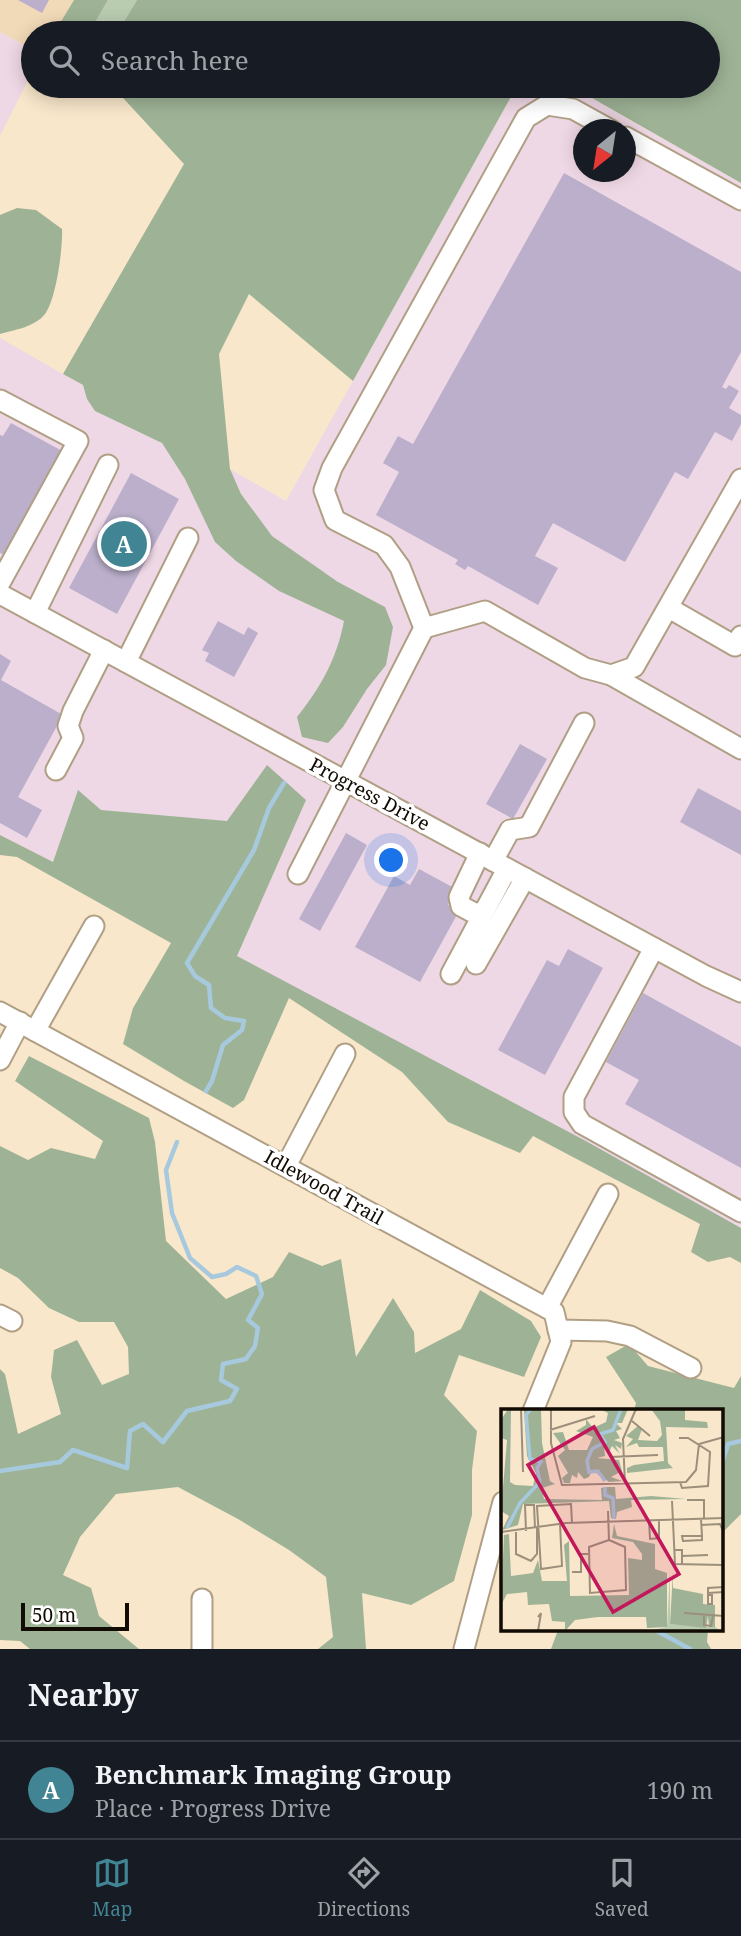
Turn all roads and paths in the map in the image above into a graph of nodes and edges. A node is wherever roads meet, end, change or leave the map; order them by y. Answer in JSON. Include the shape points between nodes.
{"nodes":[{"id":1,"x":591,"y":119,"type":"edge"},
{"id":2,"x":636,"y":143,"type":"edge"},
{"id":3,"x":741,"y":200,"type":"edge"},
{"id":4,"x":0,"y":400,"type":"edge"},
{"id":5,"x":108,"y":465,"type":"dead end"},
{"id":6,"x":741,"y":478,"type":"edge"},
{"id":7,"x":188,"y":538,"type":"dead end"},
{"id":8,"x":0,"y":583,"type":"edge"},
{"id":9,"x":0,"y":594,"type":"edge"},
{"id":10,"x":669,"y":608,"type":"junction"},
{"id":11,"x":34,"y":613,"type":"junction"},
{"id":12,"x":424,"y":628,"type":"junction"},
{"id":13,"x":739,"y":643,"type":"edge"},
{"id":14,"x":104,"y":650,"type":"junction"},
{"id":15,"x":125,"y":662,"type":"junction"},
{"id":16,"x":611,"y":675,"type":"junction"},
{"id":17,"x":584,"y":723,"type":"dead end"},
{"id":18,"x":741,"y":749,"type":"edge"},
{"id":19,"x":56,"y":770,"type":"dead end"},
{"id":20,"x":345,"y":781,"type":"junction"},
{"id":21,"x":493,"y":861,"type":"junction"},
{"id":22,"x":298,"y":874,"type":"dead end"},
{"id":23,"x":525,"y":878,"type":"junction"},
{"id":24,"x":484,"y":911,"type":"junction"},
{"id":25,"x":94,"y":926,"type":"dead end"},
{"id":26,"x":654,"y":948,"type":"junction"},
{"id":27,"x":476,"y":964,"type":"dead end"},
{"id":28,"x":451,"y":974,"type":"dead end"},
{"id":29,"x":741,"y":992,"type":"edge"},
{"id":30,"x":0,"y":1012,"type":"edge"},
{"id":31,"x":27,"y":1027,"type":"junction"},
{"id":32,"x":345,"y":1054,"type":"dead end"},
{"id":33,"x":0,"y":1060,"type":"edge"},
{"id":34,"x":286,"y":1166,"type":"junction"},
{"id":35,"x":608,"y":1194,"type":"dead end"},
{"id":36,"x":741,"y":1212,"type":"edge"},
{"id":37,"x":547,"y":1308,"type":"junction"},
{"id":38,"x":558,"y":1329,"type":"junction"},
{"id":39,"x":691,"y":1368,"type":"dead end"},
{"id":40,"x":534,"y":1409,"type":"edge"},
{"id":41,"x":501,"y":1510,"type":"edge"},
{"id":42,"x":202,"y":1599,"type":"dead end"},
{"id":43,"x":202,"y":1649,"type":"edge"},
{"id":44,"x":464,"y":1649,"type":"edge"}],
"edges":[{"from":1,"to":12,"type":"street","via":[[573,109],[547,105],[526,118],[324,490],[335,520],[384,545],[400,566]]},
{"from":2,"to":3,"type":"street"},
{"from":4,"to":8,"type":"street","via":[[78,441]]},
{"from":5,"to":11,"type":"street"},
{"from":6,"to":10,"type":"street"},
{"from":7,"to":15,"type":"street"},
{"from":9,"to":11,"type":"street","name":"Progress Drive"},
{"from":10,"to":13,"type":"street"},
{"from":10,"to":16,"type":"street","via":[[634,667]]},
{"from":11,"to":14,"type":"street","name":"Progress Drive"},
{"from":12,"to":16,"type":"street","via":[[485,611],[585,668]]},
{"from":12,"to":20,"type":"street"},
{"from":14,"to":15,"type":"street","name":"Progress Drive"},
{"from":14,"to":19,"type":"street","via":[[72,711],[68,726],[73,738]]},
{"from":15,"to":20,"type":"street","name":"Progress Drive"},
{"from":16,"to":18,"type":"street"},
{"from":17,"to":21,"type":"street","via":[[529,827],[510,830]]},
{"from":20,"to":21,"type":"street","name":"Progress Drive"},
{"from":20,"to":22,"type":"street"},
{"from":21,"to":23,"type":"street","name":"Progress Drive"},
{"from":21,"to":24,"type":"street"},
{"from":21,"to":24,"type":"street","via":[[459,897],[461,906],[476,914]]},
{"from":23,"to":26,"type":"street","name":"Progress Drive"},
{"from":23,"to":27,"type":"street"},
{"from":24,"to":28,"type":"street"},
{"from":25,"to":31,"type":"street"},
{"from":26,"to":29,"type":"street","name":"Progress Drive"},
{"from":26,"to":36,"type":"street","via":[[574,1097],[574,1112],[582,1124]]},
{"from":30,"to":31,"type":"street","name":"Idlewood Trail"},
{"from":31,"to":33,"type":"street"},
{"from":31,"to":34,"type":"street","name":"Idlewood Trail"},
{"from":32,"to":34,"type":"street"},
{"from":34,"to":37,"type":"street","name":"Idlewood Trail"},
{"from":35,"to":37,"type":"street"},
{"from":37,"to":38,"type":"street","via":[[554,1312]]},
{"from":38,"to":39,"type":"street","via":[[629,1336]]},
{"from":38,"to":40,"type":"street","via":[[561,1342]]},
{"from":41,"to":44,"type":"street"},
{"from":42,"to":43,"type":"street"}]}
